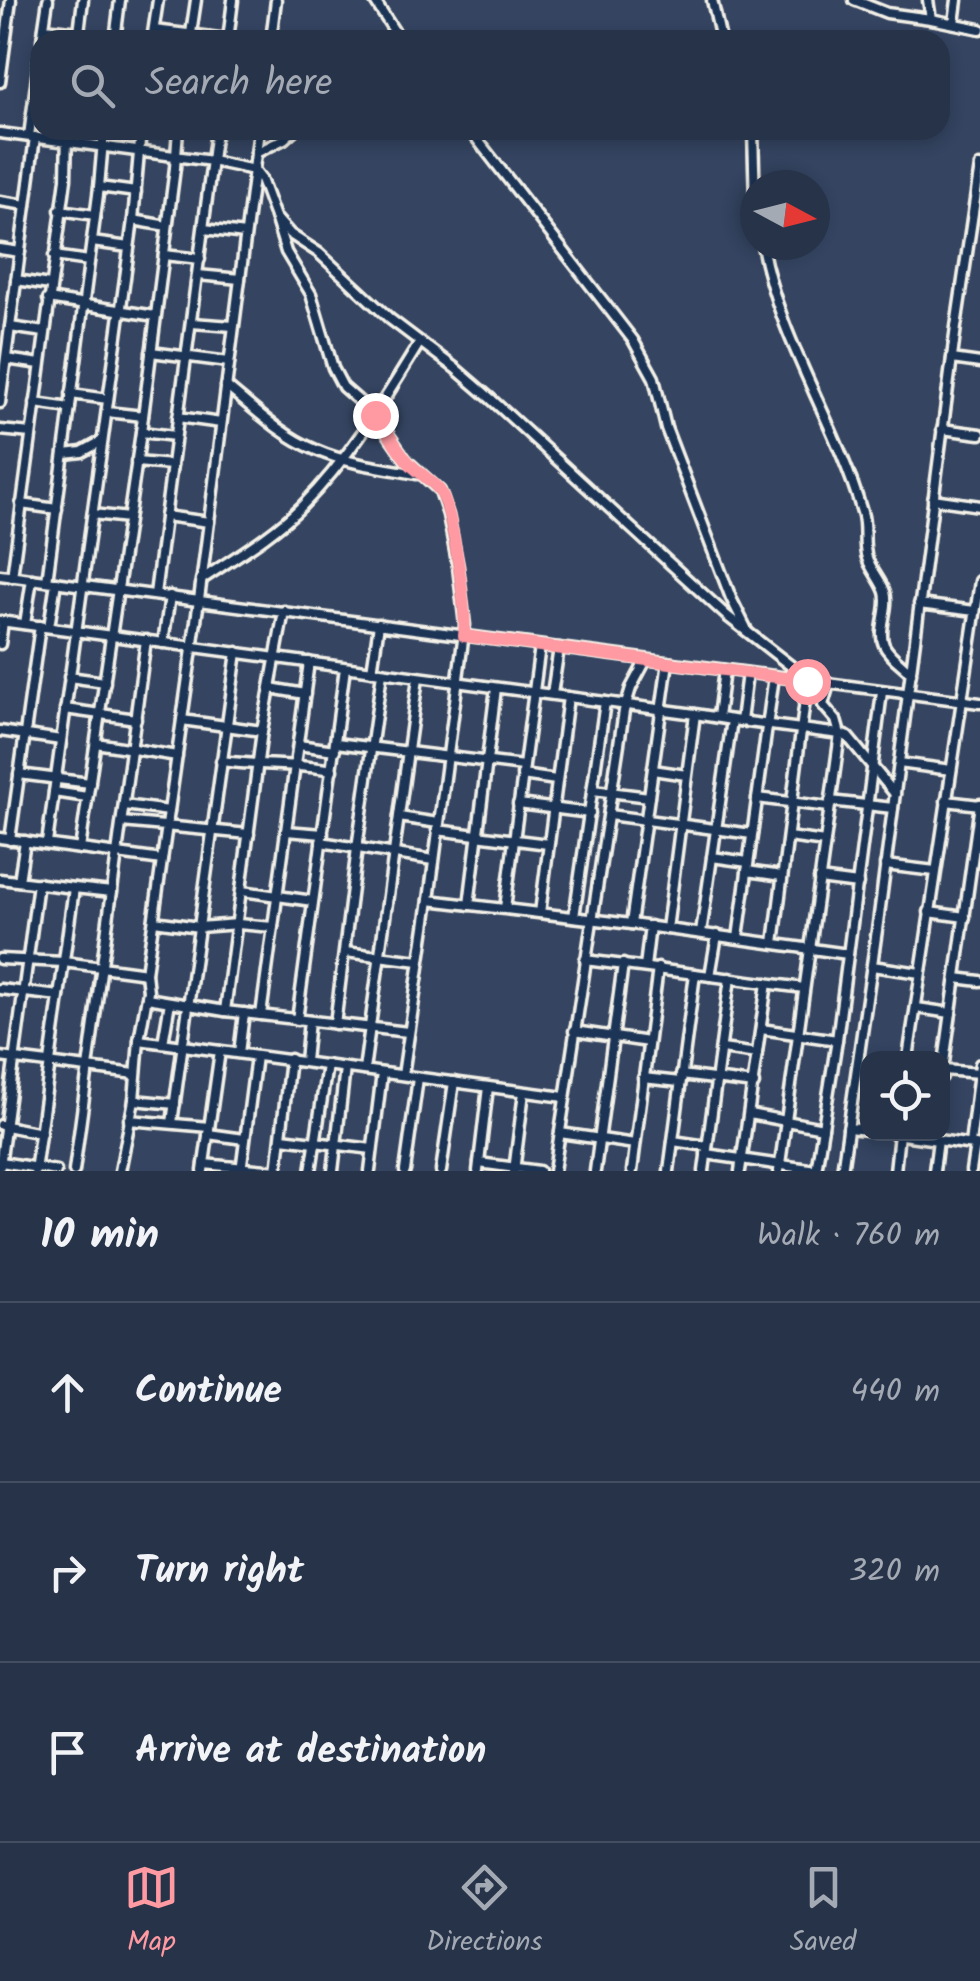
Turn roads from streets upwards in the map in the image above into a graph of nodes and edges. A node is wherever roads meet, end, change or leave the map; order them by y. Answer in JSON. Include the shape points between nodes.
{"nodes":[{"id":1,"x":11,"y":0,"type":"edge"},
{"id":2,"x":48,"y":0,"type":"edge"},
{"id":3,"x":83,"y":0,"type":"edge"},
{"id":4,"x":120,"y":0,"type":"edge"},
{"id":5,"x":158,"y":0,"type":"edge"},
{"id":6,"x":196,"y":0,"type":"edge"},
{"id":7,"x":233,"y":0,"type":"edge"},
{"id":8,"x":276,"y":0,"type":"edge"},
{"id":9,"x":374,"y":0,"type":"edge"},
{"id":10,"x":712,"y":0,"type":"edge"},
{"id":11,"x":854,"y":0,"type":"edge"},
{"id":12,"x":928,"y":0,"type":"edge"},
{"id":13,"x":957,"y":0,"type":"edge"},
{"id":14,"x":874,"y":5,"type":"edge"},
{"id":15,"x":931,"y":19,"type":"junction"},
{"id":16,"x":954,"y":24,"type":"junction"},
{"id":17,"x":393,"y":27,"type":"junction"},
{"id":18,"x":44,"y":28,"type":"joint"},
{"id":19,"x":980,"y":28,"type":"edge"},
{"id":20,"x":52,"y":30,"type":"edge"},
{"id":21,"x":79,"y":30,"type":"edge"},
{"id":22,"x":116,"y":30,"type":"edge"},
{"id":23,"x":154,"y":30,"type":"edge"},
{"id":24,"x":192,"y":30,"type":"edge"},
{"id":25,"x":229,"y":30,"type":"edge"},
{"id":26,"x":272,"y":30,"type":"edge"},
{"id":27,"x":392,"y":30,"type":"edge"},
{"id":28,"x":395,"y":30,"type":"edge"},
{"id":29,"x":719,"y":30,"type":"edge"},
{"id":30,"x":1,"y":61,"type":"edge"},
{"id":31,"x":0,"y":82,"type":"edge"},
{"id":32,"x":0,"y":132,"type":"edge"},
{"id":33,"x":30,"y":136,"type":"edge"},
{"id":34,"x":32,"y":140,"type":"edge"},
{"id":35,"x":60,"y":140,"type":"edge"},
{"id":36,"x":103,"y":140,"type":"edge"},
{"id":37,"x":141,"y":140,"type":"edge"},
{"id":38,"x":177,"y":140,"type":"edge"},
{"id":39,"x":215,"y":140,"type":"edge"},
{"id":40,"x":258,"y":140,"type":"edge"},
{"id":41,"x":282,"y":140,"type":"edge"},
{"id":42,"x":478,"y":140,"type":"edge"},
{"id":43,"x":754,"y":140,"type":"edge"},
{"id":44,"x":67,"y":141,"type":"junction"},
{"id":45,"x":102,"y":146,"type":"junction"},
{"id":46,"x":140,"y":152,"type":"junction"},
{"id":47,"x":256,"y":153,"type":"junction"},
{"id":48,"x":176,"y":156,"type":"junction"},
{"id":49,"x":212,"y":161,"type":"junction"},
{"id":50,"x":980,"y":166,"type":"edge"},
{"id":51,"x":254,"y":170,"type":"junction"},
{"id":52,"x":755,"y":170,"type":"edge"},
{"id":53,"x":99,"y":188,"type":"junction"},
{"id":54,"x":136,"y":192,"type":"junction"},
{"id":55,"x":0,"y":201,"type":"edge"},
{"id":56,"x":26,"y":206,"type":"junction"},
{"id":57,"x":60,"y":210,"type":"junction"},
{"id":58,"x":95,"y":215,"type":"junction"},
{"id":59,"x":275,"y":217,"type":"junction"},
{"id":60,"x":133,"y":220,"type":"junction"},
{"id":61,"x":167,"y":226,"type":"junction"},
{"id":62,"x":204,"y":229,"type":"junction"},
{"id":63,"x":246,"y":234,"type":"junction"},
{"id":64,"x":92,"y":242,"type":"junction"},
{"id":65,"x":129,"y":248,"type":"junction"},
{"id":66,"x":0,"y":249,"type":"edge"},
{"id":67,"x":20,"y":252,"type":"junction"},
{"id":68,"x":164,"y":255,"type":"junction"},
{"id":69,"x":54,"y":256,"type":"junction"},
{"id":70,"x":200,"y":259,"type":"junction"},
{"id":71,"x":765,"y":260,"type":"edge"},
{"id":72,"x":89,"y":261,"type":"junction"},
{"id":73,"x":965,"y":268,"type":"junction"},
{"id":74,"x":980,"y":270,"type":"edge"},
{"id":75,"x":198,"y":275,"type":"junction"},
{"id":76,"x":240,"y":279,"type":"junction"},
{"id":77,"x":16,"y":280,"type":"junction"},
{"id":78,"x":50,"y":285,"type":"junction"},
{"id":79,"x":0,"y":296,"type":"edge"},
{"id":80,"x":14,"y":298,"type":"junction"},
{"id":81,"x":48,"y":299,"type":"junction"},
{"id":82,"x":84,"y":305,"type":"junction"},
{"id":83,"x":120,"y":310,"type":"junction"},
{"id":84,"x":155,"y":316,"type":"junction"},
{"id":85,"x":192,"y":323,"type":"junction"},
{"id":86,"x":233,"y":326,"type":"junction"},
{"id":87,"x":10,"y":327,"type":"junction"},
{"id":88,"x":44,"y":332,"type":"junction"},
{"id":89,"x":420,"y":342,"type":"junction"},
{"id":90,"x":150,"y":352,"type":"junction"},
{"id":91,"x":186,"y":357,"type":"junction"},
{"id":92,"x":6,"y":359,"type":"junction"},
{"id":93,"x":952,"y":359,"type":"junction"},
{"id":94,"x":229,"y":362,"type":"junction"},
{"id":95,"x":980,"y":363,"type":"edge"},
{"id":96,"x":40,"y":364,"type":"junction"},
{"id":97,"x":226,"y":386,"type":"junction"},
{"id":98,"x":72,"y":394,"type":"junction"},
{"id":99,"x":0,"y":399,"type":"edge"},
{"id":100,"x":108,"y":400,"type":"junction"},
{"id":101,"x":35,"y":403,"type":"junction"},
{"id":102,"x":70,"y":408,"type":"junction"},
{"id":103,"x":107,"y":412,"type":"junction"},
{"id":104,"x":375,"y":415,"type":"junction"},
{"id":105,"x":142,"y":416,"type":"junction"},
{"id":106,"x":178,"y":418,"type":"junction"},
{"id":107,"x":221,"y":423,"type":"junction"},
{"id":108,"x":942,"y":429,"type":"junction"},
{"id":109,"x":0,"y":430,"type":"edge"},
{"id":110,"x":140,"y":432,"type":"junction"},
{"id":111,"x":31,"y":433,"type":"junction"},
{"id":112,"x":980,"y":434,"type":"edge"},
{"id":113,"x":175,"y":436,"type":"junction"},
{"id":114,"x":102,"y":440,"type":"junction"},
{"id":115,"x":65,"y":454,"type":"junction"},
{"id":116,"x":342,"y":458,"type":"junction"},
{"id":117,"x":136,"y":462,"type":"junction"},
{"id":118,"x":172,"y":465,"type":"junction"},
{"id":119,"x":421,"y":475,"type":"junction"},
{"id":120,"x":933,"y":499,"type":"junction"},
{"id":121,"x":21,"y":504,"type":"junction"},
{"id":122,"x":980,"y":506,"type":"edge"},
{"id":123,"x":57,"y":509,"type":"junction"},
{"id":124,"x":92,"y":514,"type":"junction"},
{"id":125,"x":165,"y":516,"type":"junction"},
{"id":126,"x":128,"y":518,"type":"junction"},
{"id":127,"x":209,"y":522,"type":"junction"},
{"id":128,"x":0,"y":575,"type":"edge"},
{"id":129,"x":12,"y":576,"type":"junction"},
{"id":130,"x":32,"y":579,"type":"junction"},
{"id":131,"x":201,"y":580,"type":"junction"},
{"id":132,"x":51,"y":582,"type":"junction"},
{"id":133,"x":82,"y":585,"type":"junction"},
{"id":134,"x":980,"y":586,"type":"edge"},
{"id":135,"x":118,"y":590,"type":"junction"},
{"id":136,"x":156,"y":594,"type":"junction"},
{"id":137,"x":170,"y":596,"type":"junction"},
{"id":138,"x":199,"y":600,"type":"junction"},
{"id":139,"x":919,"y":604,"type":"junction"},
{"id":140,"x":976,"y":610,"type":"junction"},
{"id":141,"x":284,"y":611,"type":"junction"},
{"id":142,"x":1,"y":621,"type":"edge"},
{"id":143,"x":25,"y":624,"type":"junction"},
{"id":144,"x":379,"y":624,"type":"junction"},
{"id":145,"x":44,"y":627,"type":"junction"},
{"id":146,"x":75,"y":631,"type":"junction"},
{"id":147,"x":748,"y":632,"type":"junction"},
{"id":148,"x":111,"y":635,"type":"junction"},
{"id":149,"x":464,"y":636,"type":"junction"},
{"id":150,"x":146,"y":640,"type":"junction"},
{"id":151,"x":163,"y":643,"type":"junction"},
{"id":152,"x":0,"y":644,"type":"edge"},
{"id":153,"x":192,"y":646,"type":"junction"},
{"id":154,"x":540,"y":646,"type":"junction"},
{"id":155,"x":559,"y":648,"type":"junction"},
{"id":156,"x":237,"y":652,"type":"junction"},
{"id":157,"x":275,"y":657,"type":"junction"},
{"id":158,"x":646,"y":660,"type":"junction"},
{"id":159,"x":309,"y":662,"type":"junction"},
{"id":160,"x":668,"y":662,"type":"junction"},
{"id":161,"x":345,"y":668,"type":"junction"},
{"id":162,"x":724,"y":670,"type":"junction"},
{"id":163,"x":377,"y":672,"type":"junction"},
{"id":164,"x":748,"y":673,"type":"junction"},
{"id":165,"x":911,"y":674,"type":"junction"},
{"id":166,"x":774,"y":676,"type":"junction"},
{"id":167,"x":69,"y":677,"type":"junction"},
{"id":168,"x":418,"y":678,"type":"junction"},
{"id":169,"x":807,"y":681,"type":"junction"},
{"id":170,"x":105,"y":682,"type":"junction"},
{"id":171,"x":456,"y":683,"type":"junction"},
{"id":172,"x":829,"y":684,"type":"junction"},
{"id":173,"x":270,"y":688,"type":"junction"},
{"id":174,"x":496,"y":688,"type":"junction"},
{"id":175,"x":532,"y":692,"type":"junction"},
{"id":176,"x":882,"y":692,"type":"junction"},
{"id":177,"x":304,"y":694,"type":"junction"},
{"id":178,"x":552,"y":694,"type":"junction"},
{"id":179,"x":908,"y":695,"type":"junction"},
{"id":180,"x":568,"y":696,"type":"junction"},
{"id":181,"x":962,"y":701,"type":"junction"},
{"id":182,"x":604,"y":702,"type":"junction"},
{"id":183,"x":980,"y":703,"type":"edge"},
{"id":184,"x":626,"y":705,"type":"junction"},
{"id":185,"x":65,"y":709,"type":"junction"},
{"id":186,"x":661,"y":709,"type":"junction"},
{"id":187,"x":100,"y":714,"type":"junction"},
{"id":188,"x":696,"y":714,"type":"junction"},
{"id":189,"x":718,"y":718,"type":"junction"},
{"id":190,"x":136,"y":719,"type":"junction"},
{"id":191,"x":182,"y":720,"type":"junction"},
{"id":192,"x":737,"y":720,"type":"junction"},
{"id":193,"x":767,"y":725,"type":"junction"},
{"id":194,"x":226,"y":726,"type":"junction"},
{"id":195,"x":802,"y":729,"type":"junction"},
{"id":196,"x":0,"y":731,"type":"edge"},
{"id":197,"x":262,"y":731,"type":"junction"},
{"id":198,"x":24,"y":734,"type":"junction"},
{"id":199,"x":840,"y":734,"type":"junction"},
{"id":200,"x":61,"y":740,"type":"junction"},
{"id":201,"x":96,"y":743,"type":"junction"},
{"id":202,"x":298,"y":745,"type":"junction"},
{"id":203,"x":370,"y":746,"type":"junction"},
{"id":204,"x":336,"y":747,"type":"junction"},
{"id":205,"x":132,"y":748,"type":"junction"},
{"id":206,"x":408,"y":751,"type":"junction"},
{"id":207,"x":177,"y":756,"type":"junction"},
{"id":208,"x":447,"y":756,"type":"junction"},
{"id":209,"x":487,"y":760,"type":"junction"},
{"id":210,"x":222,"y":761,"type":"junction"},
{"id":211,"x":899,"y":764,"type":"junction"},
{"id":212,"x":295,"y":765,"type":"junction"},
{"id":213,"x":258,"y":766,"type":"junction"},
{"id":214,"x":872,"y":766,"type":"junction"},
{"id":215,"x":332,"y":770,"type":"junction"},
{"id":216,"x":652,"y":770,"type":"junction"},
{"id":217,"x":951,"y":770,"type":"junction"},
{"id":218,"x":522,"y":771,"type":"junction"},
{"id":219,"x":20,"y":774,"type":"junction"},
{"id":220,"x":686,"y":775,"type":"junction"},
{"id":221,"x":56,"y":778,"type":"junction"},
{"id":222,"x":556,"y":780,"type":"junction"},
{"id":223,"x":90,"y":782,"type":"junction"},
{"id":224,"x":593,"y":790,"type":"junction"},
{"id":225,"x":54,"y":792,"type":"junction"},
{"id":226,"x":612,"y":792,"type":"junction"},
{"id":227,"x":894,"y":794,"type":"junction"},
{"id":228,"x":88,"y":797,"type":"junction"},
{"id":229,"x":649,"y":797,"type":"junction"},
{"id":230,"x":758,"y":798,"type":"junction"},
{"id":231,"x":946,"y":801,"type":"junction"},
{"id":232,"x":793,"y":803,"type":"junction"},
{"id":233,"x":518,"y":804,"type":"junction"},
{"id":234,"x":829,"y":804,"type":"junction"},
{"id":235,"x":866,"y":805,"type":"junction"},
{"id":236,"x":980,"y":805,"type":"edge"},
{"id":237,"x":124,"y":806,"type":"junction"},
{"id":238,"x":552,"y":808,"type":"junction"},
{"id":239,"x":893,"y":808,"type":"junction"},
{"id":240,"x":169,"y":811,"type":"junction"},
{"id":241,"x":590,"y":813,"type":"junction"},
{"id":242,"x":609,"y":815,"type":"junction"},
{"id":243,"x":399,"y":817,"type":"junction"},
{"id":244,"x":646,"y":820,"type":"junction"},
{"id":245,"x":122,"y":822,"type":"junction"},
{"id":246,"x":680,"y":824,"type":"junction"},
{"id":247,"x":166,"y":827,"type":"junction"},
{"id":248,"x":438,"y":827,"type":"junction"},
{"id":249,"x":716,"y":829,"type":"junction"},
{"id":250,"x":212,"y":830,"type":"junction"},
{"id":251,"x":286,"y":831,"type":"junction"},
{"id":252,"x":249,"y":834,"type":"junction"},
{"id":253,"x":752,"y":834,"type":"junction"},
{"id":254,"x":477,"y":835,"type":"junction"},
{"id":255,"x":0,"y":838,"type":"edge"},
{"id":256,"x":322,"y":838,"type":"junction"},
{"id":257,"x":788,"y":838,"type":"junction"},
{"id":258,"x":10,"y":840,"type":"junction"},
{"id":259,"x":513,"y":840,"type":"junction"},
{"id":260,"x":25,"y":841,"type":"junction"},
{"id":261,"x":825,"y":842,"type":"junction"},
{"id":262,"x":47,"y":844,"type":"junction"},
{"id":263,"x":548,"y":844,"type":"junction"},
{"id":264,"x":356,"y":848,"type":"junction"},
{"id":265,"x":585,"y":848,"type":"junction"},
{"id":266,"x":80,"y":849,"type":"junction"},
{"id":267,"x":604,"y":850,"type":"junction"},
{"id":268,"x":394,"y":854,"type":"junction"},
{"id":269,"x":117,"y":855,"type":"junction"},
{"id":270,"x":712,"y":857,"type":"junction"},
{"id":271,"x":162,"y":860,"type":"junction"},
{"id":272,"x":433,"y":860,"type":"junction"},
{"id":273,"x":885,"y":865,"type":"junction"},
{"id":274,"x":748,"y":867,"type":"junction"},
{"id":275,"x":935,"y":872,"type":"junction"},
{"id":276,"x":782,"y":876,"type":"junction"},
{"id":277,"x":976,"y":877,"type":"edge"},
{"id":278,"x":1,"y":879,"type":"edge"},
{"id":279,"x":819,"y":880,"type":"junction"},
{"id":280,"x":19,"y":881,"type":"junction"},
{"id":281,"x":38,"y":883,"type":"junction"},
{"id":282,"x":858,"y":884,"type":"junction"},
{"id":283,"x":74,"y":888,"type":"junction"},
{"id":284,"x":242,"y":891,"type":"junction"},
{"id":285,"x":0,"y":892,"type":"edge"},
{"id":286,"x":112,"y":892,"type":"junction"},
{"id":287,"x":277,"y":896,"type":"junction"},
{"id":288,"x":429,"y":900,"type":"junction"},
{"id":289,"x":313,"y":901,"type":"junction"},
{"id":290,"x":469,"y":904,"type":"junction"},
{"id":291,"x":504,"y":908,"type":"junction"},
{"id":292,"x":930,"y":912,"type":"junction"},
{"id":293,"x":540,"y":913,"type":"junction"},
{"id":294,"x":574,"y":917,"type":"junction"},
{"id":295,"x":965,"y":917,"type":"junction"},
{"id":296,"x":594,"y":919,"type":"junction"},
{"id":297,"x":154,"y":922,"type":"junction"},
{"id":298,"x":238,"y":924,"type":"junction"},
{"id":299,"x":631,"y":924,"type":"junction"},
{"id":300,"x":650,"y":926,"type":"junction"},
{"id":301,"x":199,"y":927,"type":"junction"},
{"id":302,"x":273,"y":927,"type":"junction"},
{"id":303,"x":667,"y":929,"type":"junction"},
{"id":304,"x":701,"y":933,"type":"junction"},
{"id":305,"x":718,"y":936,"type":"junction"},
{"id":306,"x":738,"y":938,"type":"junction"},
{"id":307,"x":774,"y":943,"type":"junction"},
{"id":308,"x":808,"y":948,"type":"junction"},
{"id":309,"x":345,"y":952,"type":"junction"},
{"id":310,"x":848,"y":954,"type":"junction"},
{"id":311,"x":379,"y":956,"type":"junction"},
{"id":312,"x":0,"y":959,"type":"edge"},
{"id":313,"x":586,"y":960,"type":"junction"},
{"id":314,"x":419,"y":961,"type":"junction"},
{"id":315,"x":26,"y":962,"type":"junction"},
{"id":316,"x":64,"y":962,"type":"junction"},
{"id":317,"x":623,"y":964,"type":"junction"},
{"id":318,"x":101,"y":966,"type":"junction"},
{"id":319,"x":645,"y":966,"type":"junction"},
{"id":320,"x":872,"y":966,"type":"junction"},
{"id":321,"x":658,"y":968,"type":"junction"},
{"id":322,"x":146,"y":973,"type":"junction"},
{"id":323,"x":695,"y":974,"type":"junction"},
{"id":324,"x":920,"y":974,"type":"junction"},
{"id":325,"x":710,"y":976,"type":"junction"},
{"id":326,"x":730,"y":978,"type":"junction"},
{"id":327,"x":956,"y":978,"type":"junction"},
{"id":328,"x":980,"y":981,"type":"edge"},
{"id":329,"x":766,"y":983,"type":"junction"},
{"id":330,"x":804,"y":988,"type":"junction"},
{"id":331,"x":0,"y":989,"type":"edge"},
{"id":332,"x":22,"y":992,"type":"junction"},
{"id":333,"x":59,"y":996,"type":"junction"},
{"id":334,"x":147,"y":998,"type":"junction"},
{"id":335,"x":170,"y":1002,"type":"junction"},
{"id":336,"x":188,"y":1004,"type":"junction"},
{"id":337,"x":916,"y":1008,"type":"junction"},
{"id":338,"x":225,"y":1010,"type":"junction"},
{"id":339,"x":244,"y":1013,"type":"junction"},
{"id":340,"x":950,"y":1013,"type":"junction"},
{"id":341,"x":261,"y":1015,"type":"junction"},
{"id":342,"x":298,"y":1020,"type":"junction"},
{"id":343,"x":309,"y":1021,"type":"junction"},
{"id":344,"x":335,"y":1024,"type":"junction"},
{"id":345,"x":370,"y":1028,"type":"junction"},
{"id":346,"x":761,"y":1029,"type":"junction"},
{"id":347,"x":574,"y":1031,"type":"junction"},
{"id":348,"x":408,"y":1032,"type":"junction"},
{"id":349,"x":798,"y":1034,"type":"junction"},
{"id":350,"x":613,"y":1037,"type":"junction"},
{"id":351,"x":139,"y":1040,"type":"junction"},
{"id":352,"x":837,"y":1040,"type":"junction"},
{"id":353,"x":648,"y":1042,"type":"junction"},
{"id":354,"x":163,"y":1043,"type":"junction"},
{"id":355,"x":183,"y":1046,"type":"junction"},
{"id":356,"x":722,"y":1049,"type":"junction"},
{"id":357,"x":220,"y":1051,"type":"junction"},
{"id":358,"x":864,"y":1051,"type":"edge"},
{"id":359,"x":909,"y":1051,"type":"edge"},
{"id":360,"x":946,"y":1051,"type":"edge"},
{"id":361,"x":239,"y":1054,"type":"junction"},
{"id":362,"x":757,"y":1054,"type":"junction"},
{"id":363,"x":256,"y":1056,"type":"junction"},
{"id":364,"x":0,"y":1057,"type":"edge"},
{"id":365,"x":13,"y":1059,"type":"junction"},
{"id":366,"x":290,"y":1059,"type":"junction"},
{"id":367,"x":305,"y":1061,"type":"junction"},
{"id":368,"x":50,"y":1064,"type":"junction"},
{"id":369,"x":327,"y":1064,"type":"junction"},
{"id":370,"x":89,"y":1068,"type":"junction"},
{"id":371,"x":345,"y":1068,"type":"junction"},
{"id":372,"x":979,"y":1069,"type":"edge"},
{"id":373,"x":364,"y":1070,"type":"junction"},
{"id":374,"x":950,"y":1070,"type":"edge"},
{"id":375,"x":382,"y":1073,"type":"junction"},
{"id":376,"x":860,"y":1073,"type":"edge"},
{"id":377,"x":136,"y":1074,"type":"junction"},
{"id":378,"x":402,"y":1076,"type":"junction"},
{"id":379,"x":418,"y":1078,"type":"junction"},
{"id":380,"x":643,"y":1078,"type":"junction"},
{"id":381,"x":681,"y":1078,"type":"junction"},
{"id":382,"x":718,"y":1080,"type":"junction"},
{"id":383,"x":454,"y":1082,"type":"junction"},
{"id":384,"x":754,"y":1084,"type":"junction"},
{"id":385,"x":488,"y":1087,"type":"junction"},
{"id":386,"x":524,"y":1092,"type":"junction"},
{"id":387,"x":564,"y":1097,"type":"junction"},
{"id":388,"x":134,"y":1100,"type":"junction"},
{"id":389,"x":174,"y":1104,"type":"junction"},
{"id":390,"x":749,"y":1114,"type":"junction"},
{"id":391,"x":129,"y":1120,"type":"junction"},
{"id":392,"x":787,"y":1120,"type":"junction"},
{"id":393,"x":172,"y":1124,"type":"junction"},
{"id":394,"x":2,"y":1125,"type":"edge"},
{"id":395,"x":823,"y":1128,"type":"junction"},
{"id":396,"x":848,"y":1128,"type":"junction"},
{"id":397,"x":860,"y":1129,"type":"edge"},
{"id":398,"x":208,"y":1131,"type":"junction"},
{"id":399,"x":40,"y":1133,"type":"junction"},
{"id":400,"x":560,"y":1133,"type":"junction"},
{"id":401,"x":244,"y":1138,"type":"junction"},
{"id":402,"x":282,"y":1138,"type":"junction"},
{"id":403,"x":599,"y":1139,"type":"junction"},
{"id":404,"x":674,"y":1141,"type":"junction"},
{"id":405,"x":897,"y":1141,"type":"edge"},
{"id":406,"x":936,"y":1141,"type":"edge"},
{"id":407,"x":950,"y":1141,"type":"edge"},
{"id":408,"x":315,"y":1142,"type":"junction"},
{"id":409,"x":336,"y":1144,"type":"junction"},
{"id":410,"x":635,"y":1144,"type":"junction"},
{"id":411,"x":975,"y":1145,"type":"edge"},
{"id":412,"x":372,"y":1149,"type":"junction"},
{"id":413,"x":707,"y":1150,"type":"junction"},
{"id":414,"x":742,"y":1159,"type":"junction"},
{"id":415,"x":0,"y":1164,"type":"edge"},
{"id":416,"x":478,"y":1167,"type":"edge"},
{"id":417,"x":203,"y":1168,"type":"edge"},
{"id":418,"x":779,"y":1168,"type":"edge"},
{"id":419,"x":36,"y":1170,"type":"edge"},
{"id":420,"x":241,"y":1170,"type":"edge"},
{"id":421,"x":514,"y":1170,"type":"edge"},
{"id":422,"x":56,"y":1171,"type":"edge"},
{"id":423,"x":74,"y":1171,"type":"edge"},
{"id":424,"x":120,"y":1171,"type":"edge"},
{"id":425,"x":277,"y":1171,"type":"edge"},
{"id":426,"x":311,"y":1171,"type":"edge"},
{"id":427,"x":333,"y":1171,"type":"edge"},
{"id":428,"x":370,"y":1171,"type":"edge"},
{"id":429,"x":405,"y":1171,"type":"edge"},
{"id":430,"x":441,"y":1171,"type":"edge"},
{"id":431,"x":539,"y":1171,"type":"edge"},
{"id":432,"x":554,"y":1171,"type":"edge"},
{"id":433,"x":595,"y":1171,"type":"edge"},
{"id":434,"x":632,"y":1171,"type":"edge"},
{"id":435,"x":669,"y":1171,"type":"edge"},
{"id":436,"x":704,"y":1171,"type":"edge"},
{"id":437,"x":740,"y":1171,"type":"edge"},
{"id":438,"x":816,"y":1171,"type":"edge"},
{"id":439,"x":842,"y":1171,"type":"edge"},
{"id":440,"x":895,"y":1171,"type":"edge"},
{"id":441,"x":934,"y":1171,"type":"edge"},
{"id":442,"x":971,"y":1171,"type":"edge"}],
"edges":[{"from":1,"to":30,"type":"street"},
{"from":2,"to":18,"type":"street"},
{"from":3,"to":21,"type":"street"},
{"from":4,"to":22,"type":"street"},
{"from":5,"to":23,"type":"street"},
{"from":6,"to":24,"type":"street"},
{"from":7,"to":25,"type":"street"},
{"from":8,"to":26,"type":"street"},
{"from":9,"to":17,"type":"street"},
{"from":10,"to":29,"type":"street"},
{"from":11,"to":14,"type":"street"},
{"from":12,"to":15,"type":"street"},
{"from":13,"to":16,"type":"street"},
{"from":14,"to":15,"type":"street"},
{"from":15,"to":16,"type":"street"},
{"from":16,"to":19,"type":"street"},
{"from":17,"to":27,"type":"street"},
{"from":17,"to":28,"type":"street"},
{"from":18,"to":20,"type":"street"},
{"from":30,"to":31,"type":"street"},
{"from":32,"to":33,"type":"street"},
{"from":34,"to":56,"type":"street"},
{"from":35,"to":44,"type":"street"},
{"from":36,"to":45,"type":"street"},
{"from":37,"to":46,"type":"street"},
{"from":38,"to":48,"type":"street"},
{"from":39,"to":49,"type":"street"},
{"from":40,"to":47,"type":"street"},
{"from":41,"to":47,"type":"street"},
{"from":42,"to":147,"type":"street","via":[[646,360],[672,444]]},
{"from":43,"to":52,"type":"street"},
{"from":44,"to":45,"type":"street"},
{"from":44,"to":57,"type":"street"},
{"from":45,"to":46,"type":"street"},
{"from":45,"to":53,"type":"street"},
{"from":46,"to":48,"type":"street"},
{"from":46,"to":54,"type":"street"},
{"from":47,"to":51,"type":"street"},
{"from":48,"to":49,"type":"street"},
{"from":48,"to":61,"type":"street"},
{"from":49,"to":51,"type":"street"},
{"from":49,"to":62,"type":"street"},
{"from":50,"to":73,"type":"street"},
{"from":51,"to":59,"type":"street"},
{"from":51,"to":63,"type":"street"},
{"from":53,"to":54,"type":"street"},
{"from":53,"to":58,"type":"street"},
{"from":54,"to":60,"type":"street"},
{"from":55,"to":56,"type":"street"},
{"from":56,"to":67,"type":"street"},
{"from":57,"to":58,"type":"street"},
{"from":57,"to":69,"type":"street"},
{"from":58,"to":64,"type":"street"},
{"from":59,"to":89,"type":"street"},
{"from":59,"to":104,"type":"street","via":[[311,294],[333,368],[343,387]]},
{"from":60,"to":61,"type":"street"},
{"from":60,"to":65,"type":"street"},
{"from":61,"to":68,"type":"street"},
{"from":62,"to":63,"type":"street"},
{"from":62,"to":70,"type":"street"},
{"from":63,"to":76,"type":"street"},
{"from":64,"to":65,"type":"street"},
{"from":64,"to":72,"type":"street"},
{"from":65,"to":83,"type":"street"},
{"from":66,"to":67,"type":"street"},
{"from":67,"to":77,"type":"street"},
{"from":68,"to":70,"type":"street"},
{"from":68,"to":84,"type":"street"},
{"from":69,"to":72,"type":"street"},
{"from":69,"to":78,"type":"street"},
{"from":70,"to":75,"type":"street"},
{"from":71,"to":165,"type":"street","via":[[779,312],[863,514],[865,552],[885,592],[884,645]]},
{"from":72,"to":82,"type":"street"},
{"from":73,"to":74,"type":"street"},
{"from":73,"to":93,"type":"street"},
{"from":75,"to":76,"type":"street"},
{"from":75,"to":85,"type":"street"},
{"from":76,"to":86,"type":"street"},
{"from":77,"to":78,"type":"street"},
{"from":77,"to":80,"type":"street"},
{"from":78,"to":81,"type":"street"},
{"from":79,"to":80,"type":"street"},
{"from":80,"to":87,"type":"street"},
{"from":81,"to":82,"type":"street"},
{"from":81,"to":88,"type":"street"},
{"from":82,"to":83,"type":"street"},
{"from":82,"to":98,"type":"street"},
{"from":83,"to":84,"type":"street"},
{"from":83,"to":100,"type":"street"},
{"from":84,"to":90,"type":"street"},
{"from":85,"to":86,"type":"street"},
{"from":85,"to":91,"type":"street"},
{"from":86,"to":94,"type":"street"},
{"from":87,"to":88,"type":"street"},
{"from":87,"to":92,"type":"street"},
{"from":88,"to":96,"type":"street"},
{"from":89,"to":104,"type":"street"},
{"from":89,"to":147,"type":"street"},
{"from":90,"to":91,"type":"street"},
{"from":90,"to":105,"type":"street"},
{"from":91,"to":94,"type":"street"},
{"from":91,"to":106,"type":"street"},
{"from":92,"to":96,"type":"street"},
{"from":92,"to":99,"type":"street"},
{"from":93,"to":95,"type":"street"},
{"from":93,"to":108,"type":"street"},
{"from":94,"to":97,"type":"street"},
{"from":96,"to":101,"type":"street"},
{"from":97,"to":107,"type":"street"},
{"from":97,"to":116,"type":"street","via":[[277,427]]},
{"from":98,"to":100,"type":"street"},
{"from":98,"to":102,"type":"street"},
{"from":100,"to":103,"type":"street"},
{"from":101,"to":102,"type":"street"},
{"from":101,"to":111,"type":"street"},
{"from":102,"to":115,"type":"street"},
{"from":103,"to":105,"type":"street"},
{"from":103,"to":114,"type":"street"},
{"from":104,"to":116,"type":"street"},
{"from":104,"to":119,"type":"street"},
{"from":105,"to":110,"type":"street"},
{"from":106,"to":107,"type":"street"},
{"from":106,"to":113,"type":"street"},
{"from":107,"to":127,"type":"street"},
{"from":108,"to":112,"type":"street"},
{"from":108,"to":120,"type":"street"},
{"from":109,"to":111,"type":"street"},
{"from":110,"to":113,"type":"street"},
{"from":110,"to":117,"type":"street"},
{"from":111,"to":121,"type":"street"},
{"from":113,"to":118,"type":"street"},
{"from":114,"to":115,"type":"street"},
{"from":114,"to":124,"type":"street"},
{"from":115,"to":123,"type":"street"},
{"from":116,"to":119,"type":"street"},
{"from":116,"to":131,"type":"street","via":[[297,510]]},
{"from":117,"to":118,"type":"street"},
{"from":117,"to":126,"type":"street"},
{"from":118,"to":125,"type":"street"},
{"from":119,"to":149,"type":"street","via":[[440,491],[448,515]]},
{"from":120,"to":122,"type":"street"},
{"from":120,"to":139,"type":"street"},
{"from":121,"to":123,"type":"street"},
{"from":121,"to":129,"type":"street"},
{"from":123,"to":132,"type":"street"},
{"from":124,"to":126,"type":"street"},
{"from":124,"to":133,"type":"street"},
{"from":125,"to":127,"type":"street"},
{"from":125,"to":136,"type":"street"},
{"from":126,"to":135,"type":"street"},
{"from":127,"to":131,"type":"street"},
{"from":128,"to":129,"type":"street"},
{"from":129,"to":130,"type":"street"},
{"from":130,"to":132,"type":"street"},
{"from":130,"to":143,"type":"street"},
{"from":131,"to":138,"type":"street"},
{"from":132,"to":133,"type":"street"},
{"from":132,"to":145,"type":"street"},
{"from":133,"to":135,"type":"street"},
{"from":133,"to":146,"type":"street"},
{"from":134,"to":140,"type":"street"},
{"from":135,"to":136,"type":"street"},
{"from":135,"to":148,"type":"street"},
{"from":136,"to":137,"type":"street"},
{"from":137,"to":138,"type":"street"},
{"from":137,"to":151,"type":"street"},
{"from":138,"to":141,"type":"street"},
{"from":138,"to":153,"type":"street"},
{"from":139,"to":140,"type":"street"},
{"from":139,"to":165,"type":"street"},
{"from":140,"to":181,"type":"street"},
{"from":141,"to":144,"type":"street"},
{"from":141,"to":157,"type":"street"},
{"from":142,"to":143,"type":"street"},
{"from":142,"to":152,"type":"street"},
{"from":143,"to":145,"type":"street"},
{"from":144,"to":149,"type":"street"},
{"from":144,"to":163,"type":"street"},
{"from":145,"to":146,"type":"street"},
{"from":145,"to":198,"type":"street"},
{"from":146,"to":148,"type":"street"},
{"from":146,"to":167,"type":"street"},
{"from":147,"to":169,"type":"street"},
{"from":148,"to":150,"type":"street"},
{"from":148,"to":170,"type":"street"},
{"from":149,"to":154,"type":"street"},
{"from":149,"to":171,"type":"street"},
{"from":150,"to":151,"type":"street"},
{"from":150,"to":190,"type":"street"},
{"from":151,"to":153,"type":"street"},
{"from":153,"to":156,"type":"street"},
{"from":153,"to":191,"type":"street"},
{"from":154,"to":155,"type":"street"},
{"from":154,"to":175,"type":"street"},
{"from":155,"to":158,"type":"street"},
{"from":155,"to":178,"type":"street"},
{"from":156,"to":157,"type":"street"},
{"from":156,"to":194,"type":"street"},
{"from":157,"to":159,"type":"street"},
{"from":157,"to":173,"type":"street"},
{"from":158,"to":160,"type":"street"},
{"from":158,"to":184,"type":"street"},
{"from":159,"to":161,"type":"street"},
{"from":159,"to":177,"type":"street"},
{"from":160,"to":162,"type":"street"},
{"from":160,"to":186,"type":"street"},
{"from":161,"to":163,"type":"street"},
{"from":161,"to":204,"type":"street"},
{"from":162,"to":164,"type":"street"},
{"from":162,"to":189,"type":"street"},
{"from":163,"to":168,"type":"street"},
{"from":163,"to":203,"type":"street"},
{"from":164,"to":166,"type":"street"},
{"from":164,"to":192,"type":"street"},
{"from":165,"to":179,"type":"street"},
{"from":166,"to":169,"type":"street"},
{"from":166,"to":193,"type":"street"},
{"from":167,"to":170,"type":"street"},
{"from":167,"to":185,"type":"street"},
{"from":168,"to":171,"type":"street"},
{"from":168,"to":206,"type":"street"},
{"from":169,"to":172,"type":"street"},
{"from":169,"to":195,"type":"street"},
{"from":170,"to":187,"type":"street"},
{"from":171,"to":174,"type":"street"},
{"from":171,"to":208,"type":"street"},
{"from":172,"to":176,"type":"street"},
{"from":172,"to":199,"type":"street","via":[[823,705]]},
{"from":173,"to":177,"type":"street"},
{"from":173,"to":197,"type":"street"},
{"from":174,"to":175,"type":"street"},
{"from":174,"to":209,"type":"street"},
{"from":175,"to":178,"type":"street"},
{"from":175,"to":218,"type":"street"},
{"from":176,"to":179,"type":"street"},
{"from":176,"to":214,"type":"street"},
{"from":177,"to":202,"type":"street"},
{"from":178,"to":180,"type":"street"},
{"from":179,"to":181,"type":"street"},
{"from":179,"to":211,"type":"street"},
{"from":180,"to":182,"type":"street"},
{"from":180,"to":222,"type":"street"},
{"from":181,"to":183,"type":"street"},
{"from":181,"to":217,"type":"street"},
{"from":182,"to":184,"type":"street"},
{"from":182,"to":224,"type":"street"},
{"from":184,"to":186,"type":"street"},
{"from":184,"to":226,"type":"street"},
{"from":185,"to":187,"type":"street"},
{"from":185,"to":200,"type":"street"},
{"from":186,"to":188,"type":"street"},
{"from":186,"to":216,"type":"street"},
{"from":187,"to":190,"type":"street"},
{"from":187,"to":201,"type":"street"},
{"from":188,"to":189,"type":"street"},
{"from":188,"to":220,"type":"street"},
{"from":189,"to":192,"type":"street"},
{"from":190,"to":205,"type":"street"},
{"from":191,"to":194,"type":"street"},
{"from":191,"to":207,"type":"street"},
{"from":192,"to":193,"type":"street"},
{"from":192,"to":249,"type":"street"},
{"from":193,"to":195,"type":"street"},
{"from":193,"to":230,"type":"street"},
{"from":194,"to":197,"type":"street"},
{"from":194,"to":210,"type":"street"},
{"from":195,"to":199,"type":"street"},
{"from":195,"to":232,"type":"street"},
{"from":196,"to":198,"type":"street"},
{"from":197,"to":213,"type":"street"},
{"from":198,"to":200,"type":"street"},
{"from":198,"to":219,"type":"street"},
{"from":199,"to":214,"type":"street"},
{"from":199,"to":234,"type":"street"},
{"from":200,"to":221,"type":"street"},
{"from":201,"to":205,"type":"street"},
{"from":201,"to":223,"type":"street"},
{"from":202,"to":204,"type":"street"},
{"from":202,"to":212,"type":"street"},
{"from":203,"to":204,"type":"street"},
{"from":203,"to":206,"type":"street"},
{"from":203,"to":264,"type":"street"},
{"from":204,"to":215,"type":"street"},
{"from":205,"to":207,"type":"street"},
{"from":205,"to":237,"type":"street"},
{"from":206,"to":208,"type":"street"},
{"from":206,"to":243,"type":"street"},
{"from":207,"to":240,"type":"street"},
{"from":208,"to":209,"type":"street"},
{"from":208,"to":248,"type":"street"},
{"from":209,"to":218,"type":"street"},
{"from":209,"to":254,"type":"street"},
{"from":210,"to":213,"type":"street"},
{"from":210,"to":250,"type":"street"},
{"from":211,"to":217,"type":"street"},
{"from":211,"to":227,"type":"street"},
{"from":212,"to":213,"type":"street"},
{"from":212,"to":215,"type":"street"},
{"from":212,"to":251,"type":"street"},
{"from":213,"to":252,"type":"street"},
{"from":214,"to":227,"type":"street"},
{"from":214,"to":235,"type":"street"},
{"from":215,"to":256,"type":"street"},
{"from":216,"to":220,"type":"street"},
{"from":216,"to":229,"type":"street"},
{"from":217,"to":231,"type":"street"},
{"from":218,"to":222,"type":"street"},
{"from":218,"to":233,"type":"street"},
{"from":219,"to":221,"type":"street"},
{"from":219,"to":258,"type":"street"},
{"from":220,"to":246,"type":"street"},
{"from":221,"to":223,"type":"street"},
{"from":221,"to":225,"type":"street"},
{"from":222,"to":238,"type":"street"},
{"from":223,"to":228,"type":"street"},
{"from":224,"to":226,"type":"street"},
{"from":224,"to":241,"type":"street"},
{"from":225,"to":228,"type":"street"},
{"from":225,"to":262,"type":"street"},
{"from":226,"to":229,"type":"street"},
{"from":226,"to":242,"type":"street"},
{"from":227,"to":239,"type":"street"},
{"from":228,"to":266,"type":"street"},
{"from":229,"to":244,"type":"street"},
{"from":230,"to":232,"type":"street"},
{"from":230,"to":253,"type":"street"},
{"from":231,"to":236,"type":"street"},
{"from":231,"to":275,"type":"street"},
{"from":232,"to":234,"type":"street"},
{"from":232,"to":257,"type":"street"},
{"from":233,"to":238,"type":"street"},
{"from":233,"to":259,"type":"street"},
{"from":234,"to":235,"type":"street"},
{"from":234,"to":261,"type":"street"},
{"from":235,"to":239,"type":"street"},
{"from":235,"to":282,"type":"street"},
{"from":236,"to":277,"type":"street"},
{"from":237,"to":240,"type":"street"},
{"from":237,"to":245,"type":"street"},
{"from":238,"to":241,"type":"street"},
{"from":238,"to":263,"type":"street"},
{"from":239,"to":273,"type":"street"},
{"from":240,"to":247,"type":"street"},
{"from":241,"to":265,"type":"street"},
{"from":242,"to":244,"type":"street"},
{"from":242,"to":267,"type":"street"},
{"from":243,"to":248,"type":"street"},
{"from":243,"to":268,"type":"street"},
{"from":244,"to":246,"type":"street"},
{"from":244,"to":299,"type":"street"},
{"from":245,"to":247,"type":"street"},
{"from":245,"to":269,"type":"street"},
{"from":246,"to":249,"type":"street"},
{"from":246,"to":303,"type":"street"},
{"from":247,"to":250,"type":"street"},
{"from":247,"to":271,"type":"street"},
{"from":248,"to":254,"type":"street"},
{"from":248,"to":272,"type":"street"},
{"from":249,"to":253,"type":"street"},
{"from":249,"to":270,"type":"street"},
{"from":250,"to":252,"type":"street"},
{"from":250,"to":301,"type":"street"},
{"from":251,"to":256,"type":"street"},
{"from":251,"to":287,"type":"street"},
{"from":252,"to":284,"type":"street"},
{"from":253,"to":274,"type":"street"},
{"from":254,"to":259,"type":"street"},
{"from":254,"to":290,"type":"street"},
{"from":255,"to":258,"type":"street"},
{"from":256,"to":264,"type":"street"},
{"from":256,"to":289,"type":"street"},
{"from":257,"to":261,"type":"street"},
{"from":257,"to":276,"type":"street"},
{"from":258,"to":260,"type":"street"},
{"from":259,"to":263,"type":"street"},
{"from":259,"to":291,"type":"street"},
{"from":260,"to":262,"type":"street"},
{"from":260,"to":280,"type":"street"},
{"from":261,"to":279,"type":"street"},
{"from":262,"to":266,"type":"street"},
{"from":263,"to":293,"type":"street"},
{"from":264,"to":268,"type":"street"},
{"from":264,"to":309,"type":"street"},
{"from":265,"to":267,"type":"street"},
{"from":265,"to":294,"type":"street"},
{"from":266,"to":269,"type":"street"},
{"from":267,"to":296,"type":"street"},
{"from":268,"to":272,"type":"street"},
{"from":268,"to":311,"type":"street"},
{"from":269,"to":271,"type":"street"},
{"from":269,"to":286,"type":"street"},
{"from":270,"to":274,"type":"street"},
{"from":270,"to":304,"type":"street"},
{"from":271,"to":297,"type":"street"},
{"from":272,"to":288,"type":"street"},
{"from":273,"to":275,"type":"street"},
{"from":273,"to":320,"type":"street"},
{"from":274,"to":276,"type":"street"},
{"from":274,"to":306,"type":"street"},
{"from":275,"to":292,"type":"street"},
{"from":276,"to":307,"type":"street"},
{"from":277,"to":295,"type":"street"},
{"from":278,"to":280,"type":"street"},
{"from":278,"to":285,"type":"street"},
{"from":279,"to":282,"type":"street"},
{"from":279,"to":308,"type":"street"},
{"from":280,"to":281,"type":"street"},
{"from":281,"to":283,"type":"street"},
{"from":281,"to":315,"type":"street"},
{"from":282,"to":310,"type":"street"},
{"from":283,"to":286,"type":"street"},
{"from":283,"to":316,"type":"street"},
{"from":284,"to":287,"type":"street"},
{"from":284,"to":298,"type":"street"},
{"from":286,"to":318,"type":"street"},
{"from":287,"to":289,"type":"street"},
{"from":287,"to":302,"type":"street"},
{"from":288,"to":290,"type":"street"},
{"from":288,"to":314,"type":"street"},
{"from":289,"to":342,"type":"street"},
{"from":290,"to":291,"type":"street"},
{"from":291,"to":293,"type":"street"},
{"from":292,"to":295,"type":"street"},
{"from":292,"to":324,"type":"street"},
{"from":293,"to":294,"type":"street"},
{"from":294,"to":296,"type":"street"},
{"from":295,"to":327,"type":"street"},
{"from":296,"to":299,"type":"street"},
{"from":296,"to":313,"type":"street"},
{"from":297,"to":301,"type":"street"},
{"from":297,"to":322,"type":"street"},
{"from":298,"to":301,"type":"street"},
{"from":298,"to":302,"type":"street"},
{"from":298,"to":338,"type":"street"},
{"from":299,"to":300,"type":"street"},
{"from":300,"to":303,"type":"street"},
{"from":300,"to":319,"type":"street"},
{"from":301,"to":336,"type":"street"},
{"from":302,"to":341,"type":"street"},
{"from":303,"to":304,"type":"street"},
{"from":304,"to":305,"type":"street"},
{"from":305,"to":306,"type":"street"},
{"from":305,"to":325,"type":"street"},
{"from":306,"to":307,"type":"street"},
{"from":307,"to":308,"type":"street"},
{"from":308,"to":310,"type":"street"},
{"from":308,"to":330,"type":"street"},
{"from":309,"to":311,"type":"street"},
{"from":309,"to":344,"type":"street"},
{"from":310,"to":352,"type":"street"},
{"from":311,"to":314,"type":"street"},
{"from":311,"to":345,"type":"street"},
{"from":312,"to":315,"type":"street"},
{"from":313,"to":317,"type":"street"},
{"from":313,"to":347,"type":"street"},
{"from":314,"to":348,"type":"street"},
{"from":315,"to":316,"type":"street"},
{"from":315,"to":332,"type":"street"},
{"from":316,"to":318,"type":"street"},
{"from":316,"to":333,"type":"street"},
{"from":317,"to":319,"type":"street"},
{"from":317,"to":350,"type":"street"},
{"from":318,"to":322,"type":"street"},
{"from":318,"to":370,"type":"street"},
{"from":319,"to":321,"type":"street"},
{"from":320,"to":324,"type":"street"},
{"from":320,"to":358,"type":"street"},
{"from":321,"to":323,"type":"street"},
{"from":321,"to":353,"type":"street"},
{"from":322,"to":334,"type":"street"},
{"from":323,"to":325,"type":"street"},
{"from":323,"to":381,"type":"street"},
{"from":324,"to":337,"type":"street"},
{"from":325,"to":326,"type":"street"},
{"from":326,"to":329,"type":"street"},
{"from":326,"to":356,"type":"street"},
{"from":327,"to":328,"type":"street"},
{"from":327,"to":340,"type":"street"},
{"from":329,"to":330,"type":"street"},
{"from":329,"to":346,"type":"street"},
{"from":330,"to":349,"type":"street"},
{"from":331,"to":332,"type":"street"},
{"from":332,"to":333,"type":"street"},
{"from":332,"to":365,"type":"street"},
{"from":333,"to":368,"type":"street"},
{"from":334,"to":335,"type":"street"},
{"from":334,"to":351,"type":"street"},
{"from":335,"to":336,"type":"street"},
{"from":335,"to":354,"type":"street"},
{"from":336,"to":338,"type":"street"},
{"from":336,"to":355,"type":"street"},
{"from":337,"to":340,"type":"street"},
{"from":337,"to":359,"type":"street"},
{"from":338,"to":339,"type":"street"},
{"from":339,"to":341,"type":"street"},
{"from":339,"to":361,"type":"street"},
{"from":340,"to":360,"type":"street"},
{"from":341,"to":342,"type":"street"},
{"from":342,"to":343,"type":"street"},
{"from":343,"to":344,"type":"street"},
{"from":343,"to":367,"type":"street"},
{"from":344,"to":345,"type":"street"},
{"from":345,"to":348,"type":"street"},
{"from":345,"to":373,"type":"street"},
{"from":346,"to":349,"type":"street"},
{"from":346,"to":362,"type":"street"},
{"from":347,"to":350,"type":"street"},
{"from":347,"to":387,"type":"street"},
{"from":348,"to":378,"type":"street"},
{"from":349,"to":352,"type":"street"},
{"from":349,"to":392,"type":"street"},
{"from":350,"to":353,"type":"street"},
{"from":350,"to":403,"type":"street"},
{"from":351,"to":354,"type":"street"},
{"from":351,"to":377,"type":"street"},
{"from":352,"to":395,"type":"street"},
{"from":353,"to":380,"type":"street"},
{"from":354,"to":355,"type":"street"},
{"from":355,"to":357,"type":"street"},
{"from":355,"to":389,"type":"street"},
{"from":356,"to":362,"type":"street"},
{"from":356,"to":382,"type":"street"},
{"from":357,"to":361,"type":"street"},
{"from":357,"to":398,"type":"street"},
{"from":361,"to":363,"type":"street"},
{"from":362,"to":384,"type":"street"},
{"from":363,"to":366,"type":"street"},
{"from":363,"to":401,"type":"street"},
{"from":364,"to":365,"type":"street"},
{"from":365,"to":368,"type":"street"},
{"from":365,"to":394,"type":"street"},
{"from":366,"to":367,"type":"street"},
{"from":366,"to":402,"type":"street"},
{"from":367,"to":369,"type":"street"},
{"from":368,"to":370,"type":"street"},
{"from":368,"to":399,"type":"street"},
{"from":369,"to":371,"type":"street"},
{"from":369,"to":408,"type":"street"},
{"from":370,"to":377,"type":"street"},
{"from":370,"to":423,"type":"street"},
{"from":371,"to":373,"type":"street"},
{"from":371,"to":409,"type":"street"},
{"from":372,"to":374,"type":"street"},
{"from":372,"to":411,"type":"street"},
{"from":373,"to":375,"type":"street"},
{"from":375,"to":378,"type":"street"},
{"from":375,"to":412,"type":"street"},
{"from":376,"to":396,"type":"street"},
{"from":377,"to":388,"type":"street"},
{"from":378,"to":379,"type":"street"},
{"from":379,"to":383,"type":"street"},
{"from":379,"to":429,"type":"street"},
{"from":380,"to":381,"type":"street"},
{"from":380,"to":410,"type":"street"},
{"from":381,"to":382,"type":"street"},
{"from":381,"to":404,"type":"street"},
{"from":382,"to":384,"type":"street"},
{"from":382,"to":413,"type":"street"},
{"from":383,"to":385,"type":"street"},
{"from":383,"to":430,"type":"street"},
{"from":384,"to":390,"type":"street"},
{"from":385,"to":386,"type":"street"},
{"from":385,"to":416,"type":"street"},
{"from":386,"to":387,"type":"street"},
{"from":386,"to":421,"type":"street"},
{"from":387,"to":400,"type":"street"},
{"from":388,"to":389,"type":"street"},
{"from":388,"to":391,"type":"street"},
{"from":389,"to":393,"type":"street"},
{"from":390,"to":392,"type":"street"},
{"from":390,"to":414,"type":"street"},
{"from":391,"to":393,"type":"street"},
{"from":391,"to":424,"type":"street"},
{"from":392,"to":395,"type":"street"},
{"from":392,"to":418,"type":"street"},
{"from":393,"to":398,"type":"street"},
{"from":394,"to":399,"type":"street"},
{"from":394,"to":415,"type":"street"},
{"from":395,"to":438,"type":"street"},
{"from":396,"to":397,"type":"street"},
{"from":396,"to":439,"type":"street"},
{"from":398,"to":401,"type":"street"},
{"from":398,"to":417,"type":"street"},
{"from":399,"to":419,"type":"street"},
{"from":400,"to":403,"type":"street"},
{"from":400,"to":432,"type":"street"},
{"from":401,"to":420,"type":"street"},
{"from":402,"to":408,"type":"street"},
{"from":402,"to":425,"type":"street"},
{"from":403,"to":410,"type":"street"},
{"from":403,"to":433,"type":"street"},
{"from":404,"to":413,"type":"street"},
{"from":404,"to":435,"type":"street"},
{"from":405,"to":440,"type":"street"},
{"from":406,"to":441,"type":"street"},
{"from":407,"to":411,"type":"street"},
{"from":408,"to":409,"type":"street"},
{"from":408,"to":426,"type":"street"},
{"from":409,"to":412,"type":"street"},
{"from":409,"to":427,"type":"street"},
{"from":410,"to":434,"type":"street"},
{"from":411,"to":442,"type":"street"},
{"from":412,"to":428,"type":"street"},
{"from":413,"to":414,"type":"street"},
{"from":413,"to":436,"type":"street"},
{"from":414,"to":418,"type":"street"},
{"from":414,"to":437,"type":"street"},
{"from":415,"to":419,"type":"street"},
{"from":416,"to":421,"type":"street"},
{"from":417,"to":420,"type":"street"},
{"from":418,"to":438,"type":"street"},
{"from":419,"to":422,"type":"street"},
{"from":420,"to":425,"type":"street"},
{"from":421,"to":431,"type":"street"}]}
